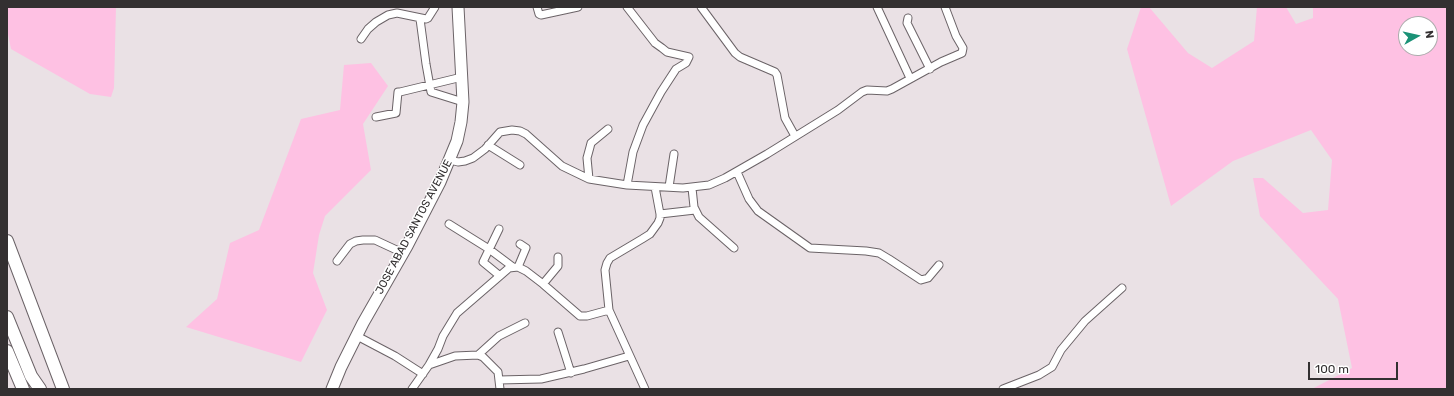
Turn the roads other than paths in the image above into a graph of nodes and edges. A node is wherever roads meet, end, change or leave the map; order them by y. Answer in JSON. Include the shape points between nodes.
{"nodes":[{"id":1,"x":435,"y":7,"type":"edge"},
{"id":2,"x":458,"y":7,"type":"edge"},
{"id":3,"x":536,"y":7,"type":"edge"},
{"id":4,"x":578,"y":7,"type":"edge"},
{"id":5,"x":627,"y":7,"type":"edge"},
{"id":6,"x":701,"y":7,"type":"edge"},
{"id":7,"x":877,"y":7,"type":"edge"},
{"id":8,"x":945,"y":7,"type":"edge"},
{"id":9,"x":908,"y":18,"type":"dead end"},
{"id":10,"x":420,"y":19,"type":"junction"},
{"id":11,"x":361,"y":39,"type":"dead end"},
{"id":12,"x":930,"y":69,"type":"junction"},
{"id":13,"x":462,"y":77,"type":"junction"},
{"id":14,"x":910,"y":78,"type":"junction"},
{"id":15,"x":429,"y":84,"type":"junction"},
{"id":16,"x":463,"y":102,"type":"junction"},
{"id":17,"x":376,"y":117,"type":"dead end"},
{"id":18,"x":608,"y":129,"type":"dead end"},
{"id":19,"x":795,"y":136,"type":"junction"},
{"id":20,"x":488,"y":145,"type":"junction"},
{"id":21,"x":674,"y":154,"type":"dead end"},
{"id":22,"x":450,"y":160,"type":"junction"},
{"id":23,"x":520,"y":165,"type":"dead end"},
{"id":24,"x":737,"y":172,"type":"junction"},
{"id":25,"x":589,"y":179,"type":"junction"},
{"id":26,"x":627,"y":185,"type":"junction"},
{"id":27,"x":655,"y":187,"type":"junction"},
{"id":28,"x":669,"y":188,"type":"junction"},
{"id":29,"x":692,"y":188,"type":"junction"},
{"id":30,"x":695,"y":210,"type":"junction"},
{"id":31,"x":660,"y":214,"type":"junction"},
{"id":32,"x":449,"y":224,"type":"dead end"},
{"id":33,"x":498,"y":229,"type":"dead end"},
{"id":34,"x":7,"y":241,"type":"edge"},
{"id":35,"x":520,"y":244,"type":"dead end"},
{"id":36,"x":734,"y":248,"type":"dead end"},
{"id":37,"x":489,"y":249,"type":"junction"},
{"id":38,"x":403,"y":254,"type":"junction"},
{"id":39,"x":558,"y":257,"type":"dead end"},
{"id":40,"x":337,"y":261,"type":"dead end"},
{"id":41,"x":939,"y":265,"type":"dead end"},
{"id":42,"x":516,"y":267,"type":"junction"},
{"id":43,"x":500,"y":276,"type":"junction"},
{"id":44,"x":543,"y":284,"type":"junction"},
{"id":45,"x":1122,"y":288,"type":"dead end"},
{"id":46,"x":609,"y":310,"type":"junction"},
{"id":47,"x":7,"y":317,"type":"edge"},
{"id":48,"x":525,"y":323,"type":"dead end"},
{"id":49,"x":558,"y":332,"type":"dead end"},
{"id":50,"x":357,"y":336,"type":"junction"},
{"id":51,"x":7,"y":351,"type":"edge"},
{"id":52,"x":478,"y":355,"type":"junction"},
{"id":53,"x":630,"y":356,"type":"junction"},
{"id":54,"x":429,"y":365,"type":"junction"},
{"id":55,"x":571,"y":372,"type":"junction"},
{"id":56,"x":423,"y":374,"type":"junction"},
{"id":57,"x":499,"y":380,"type":"junction"},
{"id":58,"x":23,"y":389,"type":"edge"},
{"id":59,"x":40,"y":389,"type":"edge"},
{"id":60,"x":63,"y":389,"type":"edge"},
{"id":61,"x":332,"y":389,"type":"edge"},
{"id":62,"x":412,"y":389,"type":"edge"},
{"id":63,"x":500,"y":389,"type":"edge"},
{"id":64,"x":645,"y":389,"type":"edge"},
{"id":65,"x":1003,"y":389,"type":"edge"}],
"edges":[{"from":1,"to":10,"type":"street","via":[[428,18]]},
{"from":2,"to":13,"type":"highway","name":"JOSE ABAD SANTOS AVENUE"},
{"from":3,"to":4,"type":"street","via":[[541,15]]},
{"from":5,"to":26,"type":"street","via":[[655,43],[673,54],[690,57],[686,64],[676,69],[660,92],[643,125],[633,152]]},
{"from":6,"to":19,"type":"street","via":[[735,53],[775,72],[785,118]]},
{"from":7,"to":14,"type":"street"},
{"from":8,"to":12,"type":"street","via":[[963,50],[962,53]]},
{"from":9,"to":12,"type":"street","via":[[907,23]]},
{"from":10,"to":11,"type":"street","via":[[397,13],[388,15],[368,29]]},
{"from":10,"to":15,"type":"street"},
{"from":12,"to":14,"type":"street"},
{"from":13,"to":15,"type":"street"},
{"from":13,"to":16,"type":"highway","name":"JOSE ABAD SANTOS AVENUE"},
{"from":14,"to":19,"type":"street","via":[[887,91],[862,92]]},
{"from":15,"to":16,"type":"street","via":[[431,92]]},
{"from":15,"to":17,"type":"street","via":[[398,92],[396,113]]},
{"from":16,"to":22,"type":"highway","name":"JOSE ABAD SANTOS AVENUE","via":[[459,132]]},
{"from":18,"to":25,"type":"street","via":[[590,147],[587,158]]},
{"from":19,"to":24,"type":"street"},
{"from":20,"to":22,"type":"street","via":[[465,161]]},
{"from":20,"to":23,"type":"street"},
{"from":20,"to":25,"type":"street","via":[[500,132],[520,131],[562,166]]},
{"from":21,"to":28,"type":"street"},
{"from":22,"to":38,"type":"highway","name":"JOSE ABAD SANTOS AVENUE"},
{"from":24,"to":29,"type":"street","via":[[709,185]]},
{"from":24,"to":41,"type":"street","via":[[749,199],[758,211],[810,248],[879,253],[921,280],[928,278]]},
{"from":25,"to":26,"type":"street"},
{"from":26,"to":27,"type":"street"},
{"from":27,"to":28,"type":"street"},
{"from":27,"to":31,"type":"street"},
{"from":28,"to":29,"type":"street"},
{"from":29,"to":30,"type":"street"},
{"from":30,"to":31,"type":"street"},
{"from":30,"to":36,"type":"street","via":[[699,217]]},
{"from":31,"to":46,"type":"street","via":[[658,223],[650,234],[607,263],[604,276]]},
{"from":32,"to":37,"type":"street"},
{"from":33,"to":37,"type":"street"},
{"from":34,"to":60,"type":"highway"},
{"from":35,"to":42,"type":"street","via":[[526,248]]},
{"from":37,"to":42,"type":"street"},
{"from":37,"to":43,"type":"street","via":[[483,262]]},
{"from":38,"to":40,"type":"street","via":[[375,240],[363,240],[350,244]]},
{"from":38,"to":50,"type":"highway","name":"JOSE ABAD SANTOS AVENUE"},
{"from":39,"to":44,"type":"street","via":[[558,266]]},
{"from":42,"to":43,"type":"street","via":[[509,268]]},
{"from":42,"to":44,"type":"street"},
{"from":43,"to":54,"type":"street","via":[[457,313]]},
{"from":44,"to":46,"type":"street","via":[[580,316]]},
{"from":45,"to":65,"type":"street","via":[[1080,326],[1060,350],[1052,368]]},
{"from":46,"to":53,"type":"street"},
{"from":47,"to":59,"type":"highway","via":[[31,376]]},
{"from":48,"to":52,"type":"street","via":[[499,336]]},
{"from":49,"to":55,"type":"street"},
{"from":50,"to":56,"type":"street"},
{"from":50,"to":61,"type":"highway","name":"JOSE ABAD SANTOS AVENUE"},
{"from":51,"to":58,"type":"highway"},
{"from":52,"to":54,"type":"street","via":[[455,356]]},
{"from":52,"to":57,"type":"street","via":[[498,372]]},
{"from":53,"to":55,"type":"street"},
{"from":53,"to":64,"type":"street"},
{"from":54,"to":56,"type":"street"},
{"from":55,"to":57,"type":"street","via":[[534,380]]},
{"from":56,"to":62,"type":"street"},
{"from":57,"to":63,"type":"street"}]}
